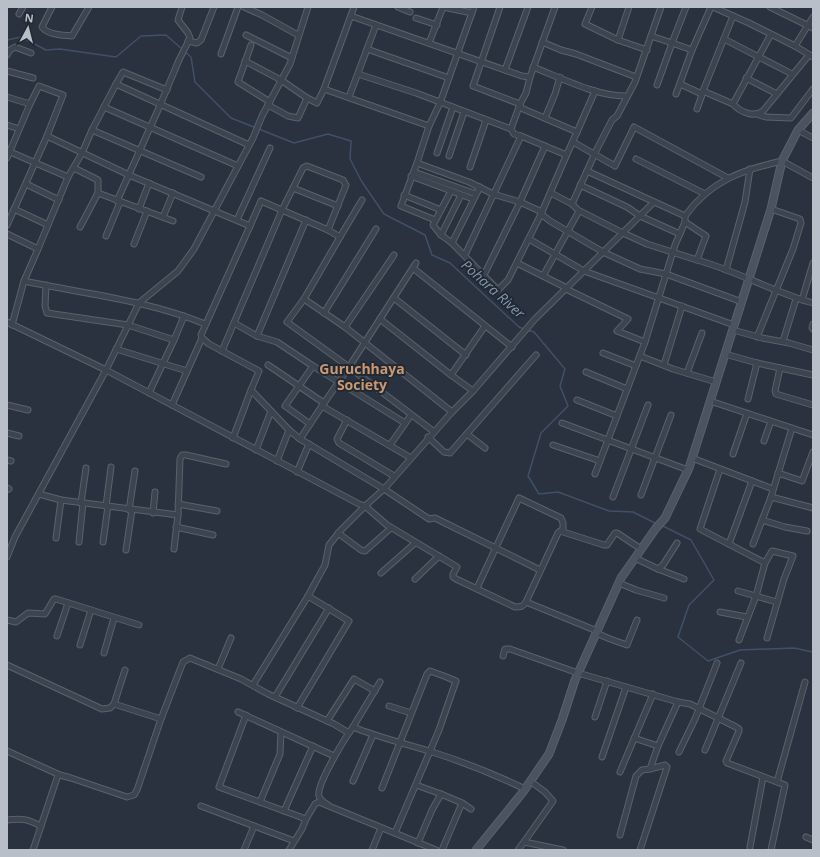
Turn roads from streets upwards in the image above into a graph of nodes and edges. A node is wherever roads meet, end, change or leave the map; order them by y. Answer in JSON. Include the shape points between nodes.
{"nodes":[{"id":1,"x":23,"y":7,"type":"edge"},
{"id":2,"x":52,"y":7,"type":"edge"},
{"id":3,"x":89,"y":7,"type":"edge"},
{"id":4,"x":182,"y":7,"type":"edge"},
{"id":5,"x":214,"y":7,"type":"edge"},
{"id":6,"x":238,"y":7,"type":"edge"},
{"id":7,"x":244,"y":7,"type":"edge"},
{"id":8,"x":308,"y":7,"type":"edge"},
{"id":9,"x":354,"y":7,"type":"edge"},
{"id":10,"x":398,"y":7,"type":"edge"},
{"id":11,"x":442,"y":7,"type":"edge"},
{"id":12,"x":474,"y":7,"type":"edge"},
{"id":13,"x":500,"y":7,"type":"edge"},
{"id":14,"x":528,"y":7,"type":"edge"},
{"id":15,"x":555,"y":7,"type":"edge"},
{"id":16,"x":592,"y":7,"type":"edge"},
{"id":17,"x":629,"y":7,"type":"edge"},
{"id":18,"x":661,"y":7,"type":"edge"},
{"id":19,"x":686,"y":7,"type":"edge"},
{"id":20,"x":712,"y":7,"type":"edge"},
{"id":21,"x":770,"y":7,"type":"edge"},
{"id":22,"x":723,"y":9,"type":"edge"},
{"id":23,"x":410,"y":12,"type":"dead end"},
{"id":24,"x":472,"y":13,"type":"junction"},
{"id":25,"x":19,"y":14,"type":"dead end"},
{"id":26,"x":351,"y":16,"type":"junction"},
{"id":27,"x":733,"y":16,"type":"junction"},
{"id":28,"x":813,"y":17,"type":"edge"},
{"id":29,"x":416,"y":18,"type":"dead end"},
{"id":30,"x":376,"y":25,"type":"junction"},
{"id":31,"x":437,"y":25,"type":"junction"},
{"id":32,"x":811,"y":27,"type":"edge"},
{"id":33,"x":771,"y":34,"type":"junction"},
{"id":34,"x":246,"y":35,"type":"dead end"},
{"id":35,"x":298,"y":35,"type":"junction"},
{"id":36,"x":651,"y":36,"type":"junction"},
{"id":37,"x":724,"y":39,"type":"junction"},
{"id":38,"x":618,"y":40,"type":"junction"},
{"id":39,"x":542,"y":42,"type":"junction"},
{"id":40,"x":188,"y":43,"type":"junction"},
{"id":41,"x":429,"y":43,"type":"junction"},
{"id":42,"x":672,"y":43,"type":"junction"},
{"id":43,"x":251,"y":45,"type":"dead end"},
{"id":44,"x":795,"y":46,"type":"junction"},
{"id":45,"x":367,"y":49,"type":"junction"},
{"id":46,"x":647,"y":50,"type":"junction"},
{"id":47,"x":692,"y":50,"type":"junction"},
{"id":48,"x":31,"y":53,"type":"dead end"},
{"id":49,"x":221,"y":54,"type":"dead end"},
{"id":50,"x":458,"y":54,"type":"junction"},
{"id":51,"x":7,"y":55,"type":"edge"},
{"id":52,"x":758,"y":56,"type":"junction"},
{"id":53,"x":811,"y":56,"type":"edge"},
{"id":54,"x":292,"y":58,"type":"junction"},
{"id":55,"x":245,"y":61,"type":"junction"},
{"id":56,"x":481,"y":62,"type":"junction"},
{"id":57,"x":533,"y":67,"type":"junction"},
{"id":58,"x":505,"y":70,"type":"junction"},
{"id":59,"x":7,"y":71,"type":"edge"},
{"id":60,"x":358,"y":74,"type":"junction"},
{"id":61,"x":792,"y":74,"type":"junction"},
{"id":62,"x":530,"y":77,"type":"junction"},
{"id":63,"x":560,"y":77,"type":"junction"},
{"id":64,"x":636,"y":77,"type":"junction"},
{"id":65,"x":32,"y":78,"type":"dead end"},
{"id":66,"x":449,"y":78,"type":"junction"},
{"id":67,"x":746,"y":78,"type":"junction"},
{"id":68,"x":282,"y":80,"type":"junction"},
{"id":69,"x":116,"y":84,"type":"junction"},
{"id":70,"x":680,"y":84,"type":"junction"},
{"id":71,"x":657,"y":85,"type":"dead end"},
{"id":72,"x":324,"y":89,"type":"junction"},
{"id":73,"x":813,"y":89,"type":"edge"},
{"id":74,"x":167,"y":90,"type":"junction"},
{"id":75,"x":595,"y":91,"type":"junction"},
{"id":76,"x":702,"y":93,"type":"junction"},
{"id":77,"x":676,"y":94,"type":"dead end"},
{"id":78,"x":777,"y":94,"type":"junction"},
{"id":79,"x":628,"y":96,"type":"junction"},
{"id":80,"x":7,"y":97,"type":"edge"},
{"id":81,"x":307,"y":98,"type":"junction"},
{"id":82,"x":350,"y":98,"type":"junction"},
{"id":83,"x":269,"y":103,"type":"junction"},
{"id":84,"x":440,"y":103,"type":"junction"},
{"id":85,"x":30,"y":104,"type":"junction"},
{"id":86,"x":520,"y":104,"type":"junction"},
{"id":87,"x":733,"y":104,"type":"junction"},
{"id":88,"x":160,"y":105,"type":"junction"},
{"id":89,"x":104,"y":107,"type":"junction"},
{"id":90,"x":453,"y":107,"type":"junction"},
{"id":91,"x":697,"y":109,"type":"dead end"},
{"id":92,"x":464,"y":112,"type":"junction"},
{"id":93,"x":813,"y":113,"type":"edge"},
{"id":94,"x":759,"y":115,"type":"junction"},
{"id":95,"x":545,"y":118,"type":"junction"},
{"id":96,"x":486,"y":120,"type":"junction"},
{"id":97,"x":7,"y":125,"type":"edge"},
{"id":98,"x":429,"y":126,"type":"junction"},
{"id":99,"x":150,"y":127,"type":"junction"},
{"id":100,"x":19,"y":129,"type":"junction"},
{"id":101,"x":511,"y":129,"type":"junction"},
{"id":102,"x":92,"y":130,"type":"junction"},
{"id":103,"x":798,"y":130,"type":"junction"},
{"id":104,"x":577,"y":132,"type":"junction"},
{"id":105,"x":47,"y":136,"type":"junction"},
{"id":106,"x":521,"y":136,"type":"junction"},
{"id":107,"x":813,"y":138,"type":"edge"},
{"id":108,"x":573,"y":142,"type":"junction"},
{"id":109,"x":249,"y":144,"type":"junction"},
{"id":110,"x":545,"y":146,"type":"junction"},
{"id":111,"x":270,"y":148,"type":"dead end"},
{"id":112,"x":8,"y":151,"type":"edge"},
{"id":113,"x":140,"y":151,"type":"junction"},
{"id":114,"x":82,"y":153,"type":"junction"},
{"id":115,"x":437,"y":153,"type":"dead end"},
{"id":116,"x":567,"y":154,"type":"junction"},
{"id":117,"x":595,"y":154,"type":"junction"},
{"id":118,"x":449,"y":156,"type":"dead end"},
{"id":119,"x":7,"y":158,"type":"edge"},
{"id":120,"x":636,"y":159,"type":"dead end"},
{"id":121,"x":782,"y":161,"type":"junction"},
{"id":122,"x":35,"y":163,"type":"junction"},
{"id":123,"x":417,"y":163,"type":"junction"},
{"id":124,"x":238,"y":166,"type":"junction"},
{"id":125,"x":470,"y":167,"type":"dead end"},
{"id":126,"x":74,"y":168,"type":"junction"},
{"id":127,"x":750,"y":169,"type":"junction"},
{"id":128,"x":587,"y":171,"type":"junction"},
{"id":129,"x":129,"y":174,"type":"junction"},
{"id":130,"x":412,"y":174,"type":"junction"},
{"id":131,"x":68,"y":177,"type":"junction"},
{"id":132,"x":201,"y":177,"type":"dead end"},
{"id":133,"x":728,"y":178,"type":"junction"},
{"id":134,"x":813,"y":178,"type":"edge"},
{"id":135,"x":150,"y":183,"type":"junction"},
{"id":136,"x":26,"y":184,"type":"junction"},
{"id":137,"x":580,"y":185,"type":"junction"},
{"id":138,"x":480,"y":187,"type":"junction"},
{"id":139,"x":293,"y":188,"type":"junction"},
{"id":140,"x":451,"y":191,"type":"junction"},
{"id":141,"x":98,"y":193,"type":"junction"},
{"id":142,"x":173,"y":193,"type":"junction"},
{"id":143,"x":551,"y":193,"type":"junction"},
{"id":144,"x":476,"y":194,"type":"junction"},
{"id":145,"x":493,"y":194,"type":"junction"},
{"id":146,"x":705,"y":194,"type":"junction"},
{"id":147,"x":461,"y":195,"type":"junction"},
{"id":148,"x":404,"y":196,"type":"junction"},
{"id":149,"x":473,"y":199,"type":"junction"},
{"id":150,"x":58,"y":200,"type":"junction"},
{"id":151,"x":362,"y":200,"type":"dead end"},
{"id":152,"x":118,"y":201,"type":"junction"},
{"id":153,"x":520,"y":202,"type":"junction"},
{"id":154,"x":654,"y":202,"type":"junction"},
{"id":155,"x":572,"y":204,"type":"junction"},
{"id":156,"x":338,"y":206,"type":"junction"},
{"id":157,"x":14,"y":209,"type":"junction"},
{"id":158,"x":139,"y":209,"type":"junction"},
{"id":159,"x":771,"y":209,"type":"junction"},
{"id":160,"x":215,"y":210,"type":"junction"},
{"id":161,"x":282,"y":210,"type":"junction"},
{"id":162,"x":441,"y":210,"type":"junction"},
{"id":163,"x":147,"y":211,"type":"junction"},
{"id":164,"x":579,"y":211,"type":"junction"},
{"id":165,"x":542,"y":213,"type":"junction"},
{"id":166,"x":640,"y":216,"type":"junction"},
{"id":167,"x":163,"y":217,"type":"junction"},
{"id":168,"x":685,"y":219,"type":"junction"},
{"id":169,"x":237,"y":220,"type":"junction"},
{"id":170,"x":306,"y":220,"type":"junction"},
{"id":171,"x":435,"y":220,"type":"junction"},
{"id":172,"x":173,"y":221,"type":"dead end"},
{"id":173,"x":7,"y":224,"type":"edge"},
{"id":174,"x":48,"y":225,"type":"junction"},
{"id":175,"x":250,"y":226,"type":"junction"},
{"id":176,"x":80,"y":227,"type":"dead end"},
{"id":177,"x":376,"y":229,"type":"dead end"},
{"id":178,"x":328,"y":230,"type":"junction"},
{"id":179,"x":567,"y":232,"type":"junction"},
{"id":180,"x":623,"y":233,"type":"junction"},
{"id":181,"x":7,"y":234,"type":"edge"},
{"id":182,"x":680,"y":234,"type":"junction"},
{"id":183,"x":441,"y":235,"type":"junction"},
{"id":184,"x":106,"y":236,"type":"dead end"},
{"id":185,"x":340,"y":237,"type":"junction"},
{"id":186,"x":529,"y":239,"type":"junction"},
{"id":187,"x":452,"y":243,"type":"junction"},
{"id":188,"x":134,"y":244,"type":"dead end"},
{"id":189,"x":38,"y":249,"type":"junction"},
{"id":190,"x":603,"y":252,"type":"junction"},
{"id":191,"x":674,"y":252,"type":"junction"},
{"id":192,"x":555,"y":254,"type":"junction"},
{"id":193,"x":394,"y":255,"type":"dead end"},
{"id":194,"x":465,"y":255,"type":"junction"},
{"id":195,"x":697,"y":260,"type":"junction"},
{"id":196,"x":517,"y":262,"type":"junction"},
{"id":197,"x":813,"y":264,"type":"edge"},
{"id":198,"x":726,"y":270,"type":"junction"},
{"id":199,"x":584,"y":272,"type":"junction"},
{"id":200,"x":666,"y":274,"type":"junction"},
{"id":201,"x":484,"y":275,"type":"junction"},
{"id":202,"x":543,"y":276,"type":"junction"},
{"id":203,"x":749,"y":278,"type":"junction"},
{"id":204,"x":24,"y":280,"type":"junction"},
{"id":205,"x":46,"y":285,"type":"junction"},
{"id":206,"x":566,"y":289,"type":"junction"},
{"id":207,"x":776,"y":290,"type":"junction"},
{"id":208,"x":394,"y":298,"type":"junction"},
{"id":209,"x":659,"y":298,"type":"junction"},
{"id":210,"x":304,"y":299,"type":"junction"},
{"id":211,"x":799,"y":299,"type":"junction"},
{"id":212,"x":742,"y":302,"type":"junction"},
{"id":213,"x":139,"y":303,"type":"junction"},
{"id":214,"x":813,"y":303,"type":"edge"},
{"id":215,"x":682,"y":306,"type":"junction"},
{"id":216,"x":324,"y":313,"type":"junction"},
{"id":217,"x":184,"y":316,"type":"junction"},
{"id":218,"x":380,"y":319,"type":"junction"},
{"id":219,"x":10,"y":323,"type":"edge"},
{"id":220,"x":234,"y":323,"type":"junction"},
{"id":221,"x":205,"y":324,"type":"junction"},
{"id":222,"x":813,"y":324,"type":"edge"},
{"id":223,"x":128,"y":325,"type":"junction"},
{"id":224,"x":485,"y":326,"type":"junction"},
{"id":225,"x":345,"y":327,"type":"junction"},
{"id":226,"x":734,"y":327,"type":"junction"},
{"id":227,"x":813,"y":329,"type":"edge"},
{"id":228,"x":702,"y":333,"type":"dead end"},
{"id":229,"x":257,"y":336,"type":"junction"},
{"id":230,"x":757,"y":336,"type":"junction"},
{"id":231,"x":202,"y":338,"type":"junction"},
{"id":232,"x":174,"y":340,"type":"junction"},
{"id":233,"x":782,"y":341,"type":"junction"},
{"id":234,"x":645,"y":342,"type":"junction"},
{"id":235,"x":364,"y":344,"type":"junction"},
{"id":236,"x":512,"y":347,"type":"junction"},
{"id":237,"x":116,"y":349,"type":"junction"},
{"id":238,"x":813,"y":350,"type":"edge"},
{"id":239,"x":222,"y":351,"type":"junction"},
{"id":240,"x":603,"y":353,"type":"dead end"},
{"id":241,"x":725,"y":354,"type":"junction"},
{"id":242,"x":466,"y":355,"type":"junction"},
{"id":243,"x":536,"y":355,"type":"dead end"},
{"id":244,"x":640,"y":356,"type":"junction"},
{"id":245,"x":757,"y":363,"type":"junction"},
{"id":246,"x":163,"y":364,"type":"junction"},
{"id":247,"x":268,"y":365,"type":"dead end"},
{"id":248,"x":664,"y":365,"type":"junction"},
{"id":249,"x":313,"y":366,"type":"junction"},
{"id":250,"x":636,"y":366,"type":"junction"},
{"id":251,"x":350,"y":367,"type":"junction"},
{"id":252,"x":780,"y":368,"type":"junction"},
{"id":253,"x":106,"y":370,"type":"junction"},
{"id":254,"x":187,"y":371,"type":"junction"},
{"id":255,"x":586,"y":372,"type":"dead end"},
{"id":256,"x":687,"y":373,"type":"junction"},
{"id":257,"x":813,"y":374,"type":"edge"},
{"id":258,"x":451,"y":375,"type":"junction"},
{"id":259,"x":339,"y":382,"type":"junction"},
{"id":260,"x":716,"y":382,"type":"junction"},
{"id":261,"x":298,"y":386,"type":"junction"},
{"id":262,"x":627,"y":389,"type":"junction"},
{"id":263,"x":251,"y":390,"type":"junction"},
{"id":264,"x":473,"y":391,"type":"junction"},
{"id":265,"x":149,"y":393,"type":"junction"},
{"id":266,"x":748,"y":399,"type":"dead end"},
{"id":267,"x":577,"y":400,"type":"dead end"},
{"id":268,"x":710,"y":401,"type":"junction"},
{"id":269,"x":323,"y":404,"type":"junction"},
{"id":270,"x":172,"y":405,"type":"junction"},
{"id":271,"x":648,"y":405,"type":"dead end"},
{"id":272,"x":813,"y":405,"type":"edge"},
{"id":273,"x":7,"y":407,"type":"edge"},
{"id":274,"x":28,"y":410,"type":"dead end"},
{"id":275,"x":271,"y":412,"type":"junction"},
{"id":276,"x":452,"y":412,"type":"junction"},
{"id":277,"x":747,"y":413,"type":"junction"},
{"id":278,"x":411,"y":415,"type":"junction"},
{"id":279,"x":671,"y":415,"type":"dead end"},
{"id":280,"x":617,"y":416,"type":"junction"},
{"id":281,"x":347,"y":420,"type":"junction"},
{"id":282,"x":770,"y":421,"type":"junction"},
{"id":283,"x":405,"y":423,"type":"junction"},
{"id":284,"x":562,"y":423,"type":"dead end"},
{"id":285,"x":310,"y":424,"type":"junction"},
{"id":286,"x":792,"y":428,"type":"junction"},
{"id":287,"x":288,"y":430,"type":"junction"},
{"id":288,"x":433,"y":431,"type":"junction"},
{"id":289,"x":7,"y":433,"type":"edge"},
{"id":290,"x":467,"y":434,"type":"junction"},
{"id":291,"x":813,"y":435,"type":"edge"},
{"id":292,"x":19,"y":436,"type":"dead end"},
{"id":293,"x":428,"y":437,"type":"junction"},
{"id":294,"x":233,"y":438,"type":"junction"},
{"id":295,"x":300,"y":439,"type":"junction"},
{"id":296,"x":608,"y":440,"type":"junction"},
{"id":297,"x":764,"y":441,"type":"dead end"},
{"id":298,"x":309,"y":444,"type":"junction"},
{"id":299,"x":390,"y":445,"type":"junction"},
{"id":300,"x":553,"y":445,"type":"dead end"},
{"id":301,"x":486,"y":448,"type":"dead end"},
{"id":302,"x":631,"y":449,"type":"junction"},
{"id":303,"x":256,"y":450,"type":"junction"},
{"id":304,"x":813,"y":452,"type":"edge"},
{"id":305,"x":733,"y":454,"type":"dead end"},
{"id":306,"x":655,"y":457,"type":"junction"},
{"id":307,"x":411,"y":458,"type":"junction"},
{"id":308,"x":692,"y":458,"type":"junction"},
{"id":309,"x":277,"y":461,"type":"junction"},
{"id":310,"x":600,"y":462,"type":"junction"},
{"id":311,"x":226,"y":464,"type":"dead end"},
{"id":312,"x":111,"y":467,"type":"dead end"},
{"id":313,"x":86,"y":468,"type":"dead end"},
{"id":314,"x":720,"y":469,"type":"junction"},
{"id":315,"x":135,"y":470,"type":"dead end"},
{"id":316,"x":688,"y":470,"type":"junction"},
{"id":317,"x":297,"y":472,"type":"junction"},
{"id":318,"x":778,"y":473,"type":"junction"},
{"id":319,"x":595,"y":474,"type":"dead end"},
{"id":320,"x":394,"y":476,"type":"junction"},
{"id":321,"x":752,"y":481,"type":"junction"},
{"id":322,"x":384,"y":489,"type":"junction"},
{"id":323,"x":773,"y":490,"type":"junction"},
{"id":324,"x":155,"y":492,"type":"dead end"},
{"id":325,"x":39,"y":494,"type":"junction"},
{"id":326,"x":641,"y":495,"type":"dead end"},
{"id":327,"x":613,"y":497,"type":"dead end"},
{"id":328,"x":771,"y":497,"type":"junction"},
{"id":329,"x":61,"y":500,"type":"junction"},
{"id":330,"x":82,"y":503,"type":"junction"},
{"id":331,"x":178,"y":504,"type":"junction"},
{"id":332,"x":107,"y":506,"type":"junction"},
{"id":333,"x":365,"y":506,"type":"junction"},
{"id":334,"x":813,"y":508,"type":"edge"},
{"id":335,"x":130,"y":510,"type":"junction"},
{"id":336,"x":218,"y":511,"type":"dead end"},
{"id":337,"x":153,"y":512,"type":"junction"},
{"id":338,"x":178,"y":515,"type":"junction"},
{"id":339,"x":762,"y":520,"type":"junction"},
{"id":340,"x":176,"y":527,"type":"junction"},
{"id":341,"x":391,"y":528,"type":"junction"},
{"id":342,"x":563,"y":531,"type":"junction"},
{"id":343,"x":807,"y":531,"type":"dead end"},
{"id":344,"x":338,"y":533,"type":"junction"},
{"id":345,"x":213,"y":535,"type":"dead end"},
{"id":346,"x":56,"y":538,"type":"dead end"},
{"id":347,"x":10,"y":542,"type":"edge"},
{"id":348,"x":79,"y":542,"type":"dead end"},
{"id":349,"x":103,"y":542,"type":"dead end"},
{"id":350,"x":415,"y":542,"type":"junction"},
{"id":351,"x":677,"y":543,"type":"dead end"},
{"id":352,"x":729,"y":544,"type":"junction"},
{"id":353,"x":753,"y":544,"type":"dead end"},
{"id":354,"x":496,"y":548,"type":"junction"},
{"id":355,"x":174,"y":549,"type":"dead end"},
{"id":356,"x":641,"y":549,"type":"junction"},
{"id":357,"x":126,"y":550,"type":"dead end"},
{"id":358,"x":439,"y":556,"type":"junction"},
{"id":359,"x":7,"y":557,"type":"edge"},
{"id":360,"x":635,"y":558,"type":"junction"},
{"id":361,"x":765,"y":563,"type":"junction"},
{"id":362,"x":658,"y":569,"type":"junction"},
{"id":363,"x":540,"y":570,"type":"junction"},
{"id":364,"x":382,"y":573,"type":"dead end"},
{"id":365,"x":415,"y":579,"type":"dead end"},
{"id":366,"x":684,"y":579,"type":"dead end"},
{"id":367,"x":619,"y":583,"type":"junction"},
{"id":368,"x":476,"y":588,"type":"junction"},
{"id":369,"x":738,"y":591,"type":"dead end"},
{"id":370,"x":308,"y":596,"type":"junction"},
{"id":371,"x":756,"y":596,"type":"junction"},
{"id":372,"x":664,"y":598,"type":"dead end"},
{"id":373,"x":526,"y":602,"type":"junction"},
{"id":374,"x":777,"y":602,"type":"junction"},
{"id":375,"x":68,"y":603,"type":"junction"},
{"id":376,"x":329,"y":608,"type":"junction"},
{"id":377,"x":91,"y":610,"type":"junction"},
{"id":378,"x":720,"y":612,"type":"dead end"},
{"id":379,"x":747,"y":617,"type":"junction"},
{"id":380,"x":114,"y":618,"type":"junction"},
{"id":381,"x":7,"y":620,"type":"edge"},
{"id":382,"x":637,"y":620,"type":"dead end"},
{"id":383,"x":139,"y":625,"type":"dead end"},
{"id":384,"x":597,"y":632,"type":"junction"},
{"id":385,"x":57,"y":636,"type":"dead end"},
{"id":386,"x":231,"y":638,"type":"dead end"},
{"id":387,"x":768,"y":638,"type":"dead end"},
{"id":388,"x":739,"y":640,"type":"dead end"},
{"id":389,"x":80,"y":645,"type":"dead end"},
{"id":390,"x":104,"y":653,"type":"dead end"},
{"id":391,"x":503,"y":656,"type":"dead end"},
{"id":392,"x":716,"y":663,"type":"dead end"},
{"id":393,"x":741,"y":663,"type":"dead end"},
{"id":394,"x":7,"y":665,"type":"edge"},
{"id":395,"x":218,"y":669,"type":"junction"},
{"id":396,"x":125,"y":670,"type":"dead end"},
{"id":397,"x":578,"y":673,"type":"junction"},
{"id":398,"x":380,"y":682,"type":"dead end"},
{"id":399,"x":607,"y":682,"type":"junction"},
{"id":400,"x":805,"y":682,"type":"dead end"},
{"id":401,"x":253,"y":685,"type":"junction"},
{"id":402,"x":626,"y":687,"type":"junction"},
{"id":403,"x":375,"y":691,"type":"junction"},
{"id":404,"x":653,"y":694,"type":"junction"},
{"id":405,"x":275,"y":698,"type":"junction"},
{"id":406,"x":678,"y":702,"type":"junction"},
{"id":407,"x":114,"y":704,"type":"junction"},
{"id":408,"x":389,"y":706,"type":"dead end"},
{"id":409,"x":297,"y":708,"type":"junction"},
{"id":410,"x":698,"y":708,"type":"junction"},
{"id":411,"x":238,"y":712,"type":"dead end"},
{"id":412,"x":411,"y":713,"type":"junction"},
{"id":413,"x":246,"y":716,"type":"junction"},
{"id":414,"x":595,"y":717,"type":"dead end"},
{"id":415,"x":718,"y":718,"type":"junction"},
{"id":416,"x":161,"y":719,"type":"junction"},
{"id":417,"x":326,"y":721,"type":"junction"},
{"id":418,"x":353,"y":727,"type":"junction"},
{"id":419,"x":281,"y":732,"type":"junction"},
{"id":420,"x":349,"y":733,"type":"junction"},
{"id":421,"x":373,"y":735,"type":"junction"},
{"id":422,"x":634,"y":738,"type":"junction"},
{"id":423,"x":400,"y":743,"type":"junction"},
{"id":424,"x":314,"y":746,"type":"junction"},
{"id":425,"x":658,"y":746,"type":"junction"},
{"id":426,"x":705,"y":750,"type":"dead end"},
{"id":427,"x":7,"y":751,"type":"edge"},
{"id":428,"x":430,"y":751,"type":"junction"},
{"id":429,"x":679,"y":752,"type":"dead end"},
{"id":430,"x":334,"y":756,"type":"junction"},
{"id":431,"x":602,"y":757,"type":"dead end"},
{"id":432,"x":650,"y":770,"type":"junction"},
{"id":433,"x":620,"y":772,"type":"dead end"},
{"id":434,"x":58,"y":775,"type":"junction"},
{"id":435,"x":763,"y":777,"type":"junction"},
{"id":436,"x":354,"y":782,"type":"dead end"},
{"id":437,"x":530,"y":782,"type":"junction"},
{"id":438,"x":777,"y":782,"type":"junction"},
{"id":439,"x":416,"y":785,"type":"junction"},
{"id":440,"x":382,"y":788,"type":"dead end"},
{"id":441,"x":525,"y":789,"type":"junction"},
{"id":442,"x":442,"y":794,"type":"junction"},
{"id":443,"x":260,"y":802,"type":"junction"},
{"id":444,"x":462,"y":803,"type":"junction"},
{"id":445,"x":328,"y":805,"type":"junction"},
{"id":446,"x":201,"y":806,"type":"dead end"},
{"id":447,"x":471,"y":809,"type":"dead end"},
{"id":448,"x":284,"y":811,"type":"junction"},
{"id":449,"x":306,"y":819,"type":"junction"},
{"id":450,"x":7,"y":820,"type":"edge"},
{"id":451,"x":41,"y":826,"type":"junction"},
{"id":452,"x":254,"y":826,"type":"junction"},
{"id":453,"x":381,"y":828,"type":"junction"},
{"id":454,"x":395,"y":833,"type":"junction"},
{"id":455,"x":620,"y":835,"type":"dead end"},
{"id":456,"x":806,"y":837,"type":"dead end"},
{"id":457,"x":813,"y":840,"type":"edge"},
{"id":458,"x":294,"y":841,"type":"junction"},
{"id":459,"x":524,"y":842,"type":"junction"},
{"id":460,"x":418,"y":843,"type":"junction"},
{"id":461,"x":750,"y":846,"type":"dead end"},
{"id":462,"x":34,"y":850,"type":"edge"},
{"id":463,"x":244,"y":850,"type":"edge"},
{"id":464,"x":289,"y":850,"type":"edge"},
{"id":465,"x":372,"y":850,"type":"edge"},
{"id":466,"x":436,"y":850,"type":"edge"},
{"id":467,"x":442,"y":850,"type":"edge"},
{"id":468,"x":476,"y":850,"type":"edge"},
{"id":469,"x":518,"y":850,"type":"edge"},
{"id":470,"x":563,"y":850,"type":"edge"},
{"id":471,"x":640,"y":850,"type":"edge"},
{"id":472,"x":771,"y":850,"type":"edge"}],
"edges":[{"from":1,"to":25,"type":"street"},
{"from":2,"to":3,"type":"street","via":[[42,27],[44,30],[72,36]]},
{"from":4,"to":40,"type":"street","via":[[178,20],[188,33]]},
{"from":5,"to":40,"type":"street","via":[[201,40],[197,43]]},
{"from":6,"to":49,"type":"street"},
{"from":7,"to":35,"type":"street"},
{"from":8,"to":35,"type":"street"},
{"from":9,"to":26,"type":"street"},
{"from":10,"to":23,"type":"street"},
{"from":11,"to":24,"type":"street"},
{"from":11,"to":31,"type":"street"},
{"from":12,"to":24,"type":"street"},
{"from":13,"to":56,"type":"street"},
{"from":14,"to":58,"type":"street"},
{"from":15,"to":39,"type":"street"},
{"from":16,"to":38,"type":"street","via":[[585,24]]},
{"from":17,"to":38,"type":"street"},
{"from":18,"to":36,"type":"street"},
{"from":19,"to":42,"type":"street"},
{"from":20,"to":22,"type":"street"},
{"from":20,"to":47,"type":"street"},
{"from":21,"to":32,"type":"street"},
{"from":22,"to":27,"type":"street"},
{"from":24,"to":50,"type":"street"},
{"from":26,"to":30,"type":"street"},
{"from":26,"to":72,"type":"street"},
{"from":27,"to":33,"type":"street"},
{"from":27,"to":37,"type":"street"},
{"from":28,"to":32,"type":"street"},
{"from":29,"to":31,"type":"street"},
{"from":30,"to":41,"type":"street"},
{"from":30,"to":45,"type":"street"},
{"from":31,"to":41,"type":"street"},
{"from":32,"to":44,"type":"street"},
{"from":33,"to":44,"type":"street"},
{"from":33,"to":52,"type":"street"},
{"from":34,"to":54,"type":"street"},
{"from":35,"to":54,"type":"street"},
{"from":36,"to":42,"type":"street"},
{"from":36,"to":46,"type":"street"},
{"from":37,"to":52,"type":"street"},
{"from":37,"to":76,"type":"street"},
{"from":38,"to":46,"type":"street"},
{"from":39,"to":57,"type":"street"},
{"from":39,"to":64,"type":"street"},
{"from":40,"to":74,"type":"street"},
{"from":41,"to":50,"type":"street"},
{"from":42,"to":47,"type":"street"},
{"from":42,"to":71,"type":"street"},
{"from":43,"to":55,"type":"street"},
{"from":44,"to":53,"type":"street"},
{"from":45,"to":60,"type":"street"},
{"from":45,"to":66,"type":"street"},
{"from":46,"to":64,"type":"street"},
{"from":47,"to":70,"type":"street"},
{"from":48,"to":51,"type":"street","via":[[15,47]]},
{"from":50,"to":56,"type":"street"},
{"from":50,"to":66,"type":"street"},
{"from":52,"to":61,"type":"street"},
{"from":52,"to":67,"type":"street"},
{"from":53,"to":61,"type":"street"},
{"from":54,"to":68,"type":"street"},
{"from":55,"to":68,"type":"street"},
{"from":55,"to":83,"type":"street","via":[[238,82]]},
{"from":56,"to":58,"type":"street"},
{"from":56,"to":86,"type":"street","via":[[473,86]]},
{"from":57,"to":62,"type":"street"},
{"from":57,"to":63,"type":"street"},
{"from":58,"to":62,"type":"street"},
{"from":59,"to":65,"type":"street"},
{"from":60,"to":82,"type":"street"},
{"from":60,"to":84,"type":"street"},
{"from":61,"to":78,"type":"street"},
{"from":62,"to":86,"type":"street"},
{"from":63,"to":75,"type":"street"},
{"from":63,"to":95,"type":"street"},
{"from":64,"to":79,"type":"street"},
{"from":66,"to":84,"type":"street"},
{"from":67,"to":78,"type":"street"},
{"from":67,"to":87,"type":"street"},
{"from":68,"to":81,"type":"street"},
{"from":68,"to":83,"type":"street"},
{"from":69,"to":74,"type":"street","via":[[123,72]]},
{"from":69,"to":88,"type":"street"},
{"from":69,"to":89,"type":"street"},
{"from":70,"to":76,"type":"street"},
{"from":70,"to":77,"type":"street"},
{"from":72,"to":81,"type":"street","via":[[317,103]]},
{"from":72,"to":82,"type":"street"},
{"from":73,"to":94,"type":"street","via":[[791,118]]},
{"from":74,"to":88,"type":"street"},
{"from":75,"to":79,"type":"street"},
{"from":75,"to":104,"type":"street"},
{"from":76,"to":87,"type":"street"},
{"from":76,"to":91,"type":"street"},
{"from":78,"to":94,"type":"street"},
{"from":79,"to":117,"type":"street","via":[[612,120]]},
{"from":80,"to":85,"type":"street"},
{"from":81,"to":83,"type":"street","via":[[298,118],[288,116]]},
{"from":82,"to":98,"type":"street"},
{"from":83,"to":109,"type":"street"},
{"from":84,"to":90,"type":"street"},
{"from":84,"to":98,"type":"street"},
{"from":85,"to":100,"type":"street"},
{"from":85,"to":105,"type":"street","via":[[39,86],[63,95]]},
{"from":86,"to":95,"type":"street","via":[[521,108]]},
{"from":86,"to":101,"type":"street"},
{"from":87,"to":94,"type":"street","via":[[743,111]]},
{"from":88,"to":99,"type":"street"},
{"from":88,"to":109,"type":"street"},
{"from":89,"to":99,"type":"street"},
{"from":89,"to":102,"type":"street"},
{"from":90,"to":92,"type":"street"},
{"from":90,"to":115,"type":"street"},
{"from":92,"to":96,"type":"street"},
{"from":92,"to":118,"type":"street"},
{"from":93,"to":103,"type":"street"},
{"from":95,"to":104,"type":"street"},
{"from":96,"to":101,"type":"street"},
{"from":96,"to":125,"type":"street"},
{"from":97,"to":100,"type":"street"},
{"from":98,"to":123,"type":"street"},
{"from":99,"to":113,"type":"street"},
{"from":99,"to":124,"type":"street"},
{"from":100,"to":112,"type":"street"},
{"from":101,"to":106,"type":"street","via":[[514,134]]},
{"from":102,"to":113,"type":"street"},
{"from":102,"to":114,"type":"street"},
{"from":103,"to":107,"type":"street"},
{"from":103,"to":121,"type":"street"},
{"from":104,"to":108,"type":"street"},
{"from":105,"to":114,"type":"street"},
{"from":105,"to":122,"type":"street"},
{"from":106,"to":110,"type":"street"},
{"from":106,"to":145,"type":"street"},
{"from":108,"to":116,"type":"street"},
{"from":108,"to":117,"type":"street"},
{"from":109,"to":124,"type":"street"},
{"from":110,"to":116,"type":"street"},
{"from":110,"to":153,"type":"street"},
{"from":111,"to":169,"type":"street"},
{"from":112,"to":119,"type":"street"},
{"from":112,"to":122,"type":"street"},
{"from":113,"to":129,"type":"street"},
{"from":113,"to":132,"type":"street"},
{"from":114,"to":126,"type":"street"},
{"from":114,"to":129,"type":"street"},
{"from":116,"to":143,"type":"street"},
{"from":117,"to":128,"type":"street"},
{"from":117,"to":133,"type":"street","via":[[615,166],[634,127]]},
{"from":120,"to":146,"type":"street"},
{"from":121,"to":127,"type":"street"},
{"from":121,"to":134,"type":"street"},
{"from":121,"to":159,"type":"street"},
{"from":122,"to":131,"type":"street"},
{"from":122,"to":136,"type":"street"},
{"from":123,"to":130,"type":"street"},
{"from":123,"to":138,"type":"street"},
{"from":124,"to":160,"type":"street"},
{"from":126,"to":131,"type":"street"},
{"from":126,"to":141,"type":"street","via":[[98,180]]},
{"from":127,"to":133,"type":"street"},
{"from":127,"to":198,"type":"street","via":[[745,202]]},
{"from":128,"to":137,"type":"street"},
{"from":128,"to":154,"type":"street"},
{"from":129,"to":135,"type":"street"},
{"from":129,"to":152,"type":"street"},
{"from":130,"to":140,"type":"street"},
{"from":130,"to":144,"type":"street"},
{"from":130,"to":148,"type":"street"},
{"from":131,"to":150,"type":"street"},
{"from":133,"to":146,"type":"street"},
{"from":135,"to":142,"type":"street"},
{"from":135,"to":158,"type":"street"},
{"from":136,"to":150,"type":"street"},
{"from":136,"to":157,"type":"street"},
{"from":137,"to":155,"type":"street"},
{"from":137,"to":166,"type":"street"},
{"from":138,"to":144,"type":"street"},
{"from":138,"to":145,"type":"street"},
{"from":139,"to":156,"type":"street"},
{"from":139,"to":156,"type":"street","via":[[303,168],[307,166],[343,180],[346,185]]},
{"from":139,"to":161,"type":"street"},
{"from":140,"to":147,"type":"street"},
{"from":140,"to":162,"type":"street"},
{"from":141,"to":152,"type":"street"},
{"from":141,"to":176,"type":"street"},
{"from":142,"to":160,"type":"street"},
{"from":142,"to":167,"type":"street"},
{"from":143,"to":155,"type":"street"},
{"from":143,"to":165,"type":"street"},
{"from":144,"to":149,"type":"street"},
{"from":145,"to":153,"type":"street"},
{"from":145,"to":194,"type":"street"},
{"from":146,"to":168,"type":"street","via":[[694,203]]},
{"from":147,"to":149,"type":"street"},
{"from":147,"to":183,"type":"street"},
{"from":148,"to":162,"type":"street"},
{"from":148,"to":171,"type":"street","via":[[400,206]]},
{"from":149,"to":187,"type":"street"},
{"from":150,"to":174,"type":"street"},
{"from":151,"to":185,"type":"street"},
{"from":152,"to":158,"type":"street"},
{"from":152,"to":184,"type":"street"},
{"from":153,"to":165,"type":"street"},
{"from":153,"to":201,"type":"street"},
{"from":154,"to":166,"type":"street"},
{"from":154,"to":168,"type":"street"},
{"from":155,"to":164,"type":"street"},
{"from":156,"to":178,"type":"street"},
{"from":157,"to":173,"type":"street"},
{"from":157,"to":174,"type":"street"},
{"from":158,"to":163,"type":"street"},
{"from":159,"to":203,"type":"street"},
{"from":159,"to":207,"type":"street","via":[[800,219],[801,222]]},
{"from":160,"to":169,"type":"street"},
{"from":160,"to":213,"type":"street","via":[[194,249],[178,271]]},
{"from":161,"to":170,"type":"street"},
{"from":161,"to":175,"type":"street","via":[[261,201]]},
{"from":161,"to":220,"type":"street"},
{"from":162,"to":171,"type":"street"},
{"from":163,"to":167,"type":"street"},
{"from":163,"to":188,"type":"street"},
{"from":164,"to":179,"type":"street"},
{"from":164,"to":180,"type":"street"},
{"from":165,"to":179,"type":"street"},
{"from":165,"to":186,"type":"street"},
{"from":166,"to":180,"type":"street"},
{"from":166,"to":182,"type":"street"},
{"from":167,"to":172,"type":"street"},
{"from":168,"to":182,"type":"street"},
{"from":168,"to":195,"type":"street","via":[[706,236]]},
{"from":169,"to":175,"type":"street"},
{"from":170,"to":178,"type":"street"},
{"from":170,"to":229,"type":"street"},
{"from":171,"to":183,"type":"street","via":[[433,225]]},
{"from":174,"to":189,"type":"street"},
{"from":175,"to":221,"type":"street"},
{"from":177,"to":216,"type":"street"},
{"from":178,"to":185,"type":"street"},
{"from":179,"to":190,"type":"street"},
{"from":179,"to":192,"type":"street"},
{"from":180,"to":190,"type":"street"},
{"from":180,"to":191,"type":"street"},
{"from":181,"to":189,"type":"street"},
{"from":182,"to":191,"type":"street"},
{"from":183,"to":187,"type":"street"},
{"from":185,"to":210,"type":"street"},
{"from":186,"to":192,"type":"street"},
{"from":186,"to":196,"type":"street"},
{"from":187,"to":194,"type":"street"},
{"from":189,"to":204,"type":"street"},
{"from":190,"to":199,"type":"street"},
{"from":190,"to":200,"type":"street","via":[[640,268]]},
{"from":191,"to":195,"type":"street"},
{"from":191,"to":200,"type":"street"},
{"from":192,"to":199,"type":"street"},
{"from":192,"to":202,"type":"street"},
{"from":193,"to":225,"type":"street"},
{"from":194,"to":201,"type":"street"},
{"from":195,"to":198,"type":"street"},
{"from":196,"to":201,"type":"street","via":[[508,280],[498,290]]},
{"from":196,"to":202,"type":"street"},
{"from":197,"to":211,"type":"street"},
{"from":198,"to":203,"type":"street"},
{"from":199,"to":206,"type":"street"},
{"from":199,"to":209,"type":"street"},
{"from":200,"to":209,"type":"street"},
{"from":200,"to":212,"type":"street"},
{"from":202,"to":206,"type":"street"},
{"from":203,"to":207,"type":"street"},
{"from":203,"to":212,"type":"street"},
{"from":204,"to":205,"type":"street"},
{"from":204,"to":219,"type":"street"},
{"from":205,"to":213,"type":"street"},
{"from":205,"to":223,"type":"street","via":[[47,312]]},
{"from":206,"to":234,"type":"street","via":[[628,319],[617,332]]},
{"from":206,"to":236,"type":"street","via":[[535,319]]},
{"from":207,"to":211,"type":"street"},
{"from":207,"to":230,"type":"street"},
{"from":208,"to":218,"type":"street"},
{"from":208,"to":224,"type":"street","via":[[414,266]]},
{"from":208,"to":242,"type":"street"},
{"from":209,"to":215,"type":"street"},
{"from":209,"to":234,"type":"street"},
{"from":210,"to":216,"type":"street"},
{"from":210,"to":251,"type":"street","via":[[287,322]]},
{"from":211,"to":214,"type":"street"},
{"from":211,"to":233,"type":"street"},
{"from":212,"to":226,"type":"street"},
{"from":213,"to":217,"type":"street"},
{"from":213,"to":223,"type":"street"},
{"from":215,"to":226,"type":"street"},
{"from":215,"to":248,"type":"street"},
{"from":216,"to":225,"type":"street"},
{"from":217,"to":221,"type":"street"},
{"from":217,"to":232,"type":"street"},
{"from":218,"to":235,"type":"street"},
{"from":218,"to":258,"type":"street"},
{"from":219,"to":253,"type":"street"},
{"from":220,"to":229,"type":"street"},
{"from":220,"to":239,"type":"street"},
{"from":221,"to":231,"type":"street"},
{"from":222,"to":227,"type":"street"},
{"from":223,"to":232,"type":"street"},
{"from":223,"to":237,"type":"street"},
{"from":224,"to":236,"type":"street"},
{"from":224,"to":242,"type":"street"},
{"from":225,"to":235,"type":"street"},
{"from":226,"to":230,"type":"street"},
{"from":226,"to":241,"type":"street"},
{"from":228,"to":256,"type":"street"},
{"from":229,"to":249,"type":"street","via":[[277,342]]},
{"from":230,"to":233,"type":"street"},
{"from":231,"to":239,"type":"street"},
{"from":231,"to":254,"type":"street"},
{"from":232,"to":246,"type":"street"},
{"from":233,"to":238,"type":"street"},
{"from":234,"to":244,"type":"street"},
{"from":235,"to":251,"type":"street"},
{"from":235,"to":276,"type":"street"},
{"from":236,"to":264,"type":"street"},
{"from":237,"to":246,"type":"street"},
{"from":237,"to":253,"type":"street"},
{"from":239,"to":263,"type":"street","via":[[259,372]]},
{"from":240,"to":250,"type":"street"},
{"from":241,"to":245,"type":"street"},
{"from":241,"to":260,"type":"street"},
{"from":242,"to":258,"type":"street"},
{"from":243,"to":290,"type":"street"},
{"from":244,"to":248,"type":"street"},
{"from":244,"to":250,"type":"street"},
{"from":245,"to":252,"type":"street"},
{"from":245,"to":266,"type":"street"},
{"from":246,"to":254,"type":"street"},
{"from":246,"to":265,"type":"street"},
{"from":247,"to":261,"type":"street"},
{"from":248,"to":256,"type":"street"},
{"from":249,"to":259,"type":"street"},
{"from":249,"to":261,"type":"street"},
{"from":250,"to":262,"type":"street"},
{"from":251,"to":259,"type":"street"},
{"from":251,"to":278,"type":"street"},
{"from":252,"to":257,"type":"street"},
{"from":252,"to":272,"type":"street","via":[[776,394]]},
{"from":253,"to":265,"type":"street"},
{"from":253,"to":325,"type":"street"},
{"from":254,"to":270,"type":"street"},
{"from":255,"to":262,"type":"street"},
{"from":256,"to":260,"type":"street"},
{"from":258,"to":264,"type":"street"},
{"from":259,"to":269,"type":"street"},
{"from":259,"to":283,"type":"street"},
{"from":260,"to":268,"type":"street"},
{"from":261,"to":269,"type":"street"},
{"from":261,"to":285,"type":"street","via":[[285,406]]},
{"from":262,"to":280,"type":"street"},
{"from":263,"to":275,"type":"street"},
{"from":263,"to":294,"type":"street"},
{"from":264,"to":276,"type":"street"},
{"from":265,"to":270,"type":"street"},
{"from":267,"to":280,"type":"street"},
{"from":268,"to":277,"type":"street"},
{"from":268,"to":308,"type":"street"},
{"from":269,"to":281,"type":"street"},
{"from":269,"to":285,"type":"street"},
{"from":270,"to":294,"type":"street"},
{"from":271,"to":302,"type":"street"},
{"from":273,"to":274,"type":"street"},
{"from":275,"to":287,"type":"street"},
{"from":275,"to":303,"type":"street"},
{"from":276,"to":288,"type":"street"},
{"from":277,"to":282,"type":"street"},
{"from":277,"to":305,"type":"street"},
{"from":278,"to":283,"type":"street"},
{"from":278,"to":288,"type":"street"},
{"from":279,"to":306,"type":"street"},
{"from":280,"to":296,"type":"street"},
{"from":281,"to":299,"type":"street"},
{"from":281,"to":320,"type":"street","via":[[337,439],[339,443]]},
{"from":282,"to":286,"type":"street"},
{"from":282,"to":297,"type":"street"},
{"from":283,"to":299,"type":"street"},
{"from":284,"to":296,"type":"street"},
{"from":285,"to":295,"type":"street"},
{"from":286,"to":291,"type":"street"},
{"from":286,"to":318,"type":"street"},
{"from":287,"to":295,"type":"street"},
{"from":287,"to":309,"type":"street"},
{"from":288,"to":293,"type":"street"},
{"from":289,"to":292,"type":"street"},
{"from":290,"to":293,"type":"street","via":[[450,453],[444,452]]},
{"from":290,"to":301,"type":"street"},
{"from":293,"to":307,"type":"street"},
{"from":294,"to":303,"type":"street"},
{"from":295,"to":298,"type":"street"},
{"from":296,"to":302,"type":"street"},
{"from":296,"to":310,"type":"street"},
{"from":298,"to":317,"type":"street"},
{"from":298,"to":322,"type":"street"},
{"from":299,"to":307,"type":"street"},
{"from":300,"to":310,"type":"street"},
{"from":302,"to":306,"type":"street"},
{"from":302,"to":327,"type":"street"},
{"from":303,"to":309,"type":"street"},
{"from":304,"to":318,"type":"street","via":[[802,481]]},
{"from":306,"to":316,"type":"street"},
{"from":306,"to":326,"type":"street"},
{"from":307,"to":320,"type":"street"},
{"from":308,"to":314,"type":"street"},
{"from":308,"to":316,"type":"street"},
{"from":309,"to":317,"type":"street"},
{"from":310,"to":319,"type":"street"},
{"from":311,"to":331,"type":"street","via":[[182,455]]},
{"from":312,"to":332,"type":"street"},
{"from":313,"to":330,"type":"street"},
{"from":314,"to":321,"type":"street"},
{"from":314,"to":352,"type":"street","via":[[700,529]]},
{"from":315,"to":335,"type":"street"},
{"from":316,"to":356,"type":"street","via":[[665,518]]},
{"from":317,"to":333,"type":"street"},
{"from":318,"to":323,"type":"street"},
{"from":320,"to":322,"type":"street"},
{"from":321,"to":323,"type":"street"},
{"from":321,"to":352,"type":"street"},
{"from":322,"to":333,"type":"street"},
{"from":322,"to":354,"type":"street","via":[[429,519],[435,518]]},
{"from":323,"to":328,"type":"street"},
{"from":324,"to":337,"type":"street"},
{"from":325,"to":329,"type":"street"},
{"from":325,"to":347,"type":"street"},
{"from":328,"to":334,"type":"street"},
{"from":328,"to":339,"type":"street"},
{"from":329,"to":330,"type":"street"},
{"from":329,"to":346,"type":"street"},
{"from":330,"to":332,"type":"street"},
{"from":330,"to":348,"type":"street"},
{"from":331,"to":336,"type":"street"},
{"from":331,"to":338,"type":"street"},
{"from":332,"to":335,"type":"street"},
{"from":332,"to":349,"type":"street"},
{"from":333,"to":341,"type":"street"},
{"from":333,"to":344,"type":"street"},
{"from":335,"to":337,"type":"street"},
{"from":335,"to":357,"type":"street"},
{"from":337,"to":338,"type":"street"},
{"from":338,"to":340,"type":"street"},
{"from":339,"to":343,"type":"street"},
{"from":339,"to":353,"type":"street"},
{"from":340,"to":345,"type":"street"},
{"from":340,"to":355,"type":"street"},
{"from":341,"to":344,"type":"street","via":[[365,550],[361,550]]},
{"from":341,"to":350,"type":"street"},
{"from":342,"to":354,"type":"street","via":[[561,518],[519,498]]},
{"from":342,"to":356,"type":"street","via":[[604,545],[607,545],[617,533]]},
{"from":342,"to":363,"type":"street","via":[[558,533]]},
{"from":344,"to":370,"type":"street","via":[[329,545],[325,565]]},
{"from":347,"to":359,"type":"street"},
{"from":350,"to":358,"type":"street"},
{"from":350,"to":364,"type":"street"},
{"from":351,"to":362,"type":"street"},
{"from":352,"to":361,"type":"street"},
{"from":354,"to":363,"type":"street"},
{"from":354,"to":368,"type":"street"},
{"from":356,"to":360,"type":"street"},
{"from":358,"to":365,"type":"street"},
{"from":358,"to":368,"type":"street","via":[[457,567],[454,576]]},
{"from":360,"to":362,"type":"street"},
{"from":360,"to":367,"type":"street"},
{"from":361,"to":371,"type":"street"},
{"from":361,"to":374,"type":"street","via":[[772,551],[793,556]]},
{"from":362,"to":366,"type":"street"},
{"from":363,"to":373,"type":"street"},
{"from":367,"to":372,"type":"street"},
{"from":367,"to":384,"type":"street"},
{"from":368,"to":373,"type":"street","via":[[515,607],[520,607]]},
{"from":369,"to":371,"type":"street"},
{"from":370,"to":376,"type":"street"},
{"from":370,"to":401,"type":"street"},
{"from":371,"to":374,"type":"street"},
{"from":371,"to":379,"type":"street"},
{"from":373,"to":384,"type":"street"},
{"from":374,"to":387,"type":"street"},
{"from":375,"to":377,"type":"street"},
{"from":375,"to":381,"type":"street","via":[[54,599],[45,614],[28,613],[16,622]]},
{"from":375,"to":385,"type":"street"},
{"from":376,"to":405,"type":"street"},
{"from":376,"to":409,"type":"street","via":[[349,621]]},
{"from":377,"to":380,"type":"street"},
{"from":377,"to":389,"type":"street"},
{"from":378,"to":379,"type":"street"},
{"from":379,"to":388,"type":"street"},
{"from":380,"to":383,"type":"street"},
{"from":380,"to":390,"type":"street"},
{"from":382,"to":384,"type":"street","via":[[627,645]]},
{"from":384,"to":397,"type":"street"},
{"from":386,"to":395,"type":"street"},
{"from":391,"to":397,"type":"street","via":[[505,649],[510,648]]},
{"from":392,"to":410,"type":"street"},
{"from":393,"to":415,"type":"street"},
{"from":394,"to":407,"type":"street","via":[[102,709],[110,708]]},
{"from":395,"to":401,"type":"street"},
{"from":395,"to":416,"type":"street","via":[[193,658],[184,660]]},
{"from":396,"to":407,"type":"street"},
{"from":397,"to":399,"type":"street"},
{"from":397,"to":437,"type":"street","via":[[549,754]]},
{"from":398,"to":403,"type":"street"},
{"from":399,"to":402,"type":"street"},
{"from":399,"to":414,"type":"street"},
{"from":400,"to":438,"type":"street"},
{"from":401,"to":405,"type":"street"},
{"from":402,"to":404,"type":"street"},
{"from":402,"to":431,"type":"street"},
{"from":403,"to":417,"type":"street","via":[[354,679]]},
{"from":403,"to":418,"type":"street"},
{"from":404,"to":406,"type":"street"},
{"from":404,"to":422,"type":"street"},
{"from":405,"to":409,"type":"street"},
{"from":406,"to":410,"type":"street"},
{"from":406,"to":425,"type":"street"},
{"from":407,"to":416,"type":"street"},
{"from":408,"to":412,"type":"street"},
{"from":409,"to":417,"type":"street"},
{"from":410,"to":415,"type":"street"},
{"from":410,"to":429,"type":"street"},
{"from":411,"to":413,"type":"street"},
{"from":412,"to":423,"type":"street"},
{"from":412,"to":428,"type":"street","via":[[430,671],[456,681]]},
{"from":413,"to":419,"type":"street"},
{"from":413,"to":443,"type":"street","via":[[219,787]]},
{"from":415,"to":426,"type":"street"},
{"from":415,"to":435,"type":"street","via":[[739,728],[727,763]]},
{"from":416,"to":434,"type":"street","via":[[138,790],[134,795],[127,797]]},
{"from":417,"to":420,"type":"street"},
{"from":418,"to":420,"type":"street"},
{"from":418,"to":421,"type":"street"},
{"from":419,"to":424,"type":"street"},
{"from":419,"to":443,"type":"street","via":[[280,754]]},
{"from":420,"to":430,"type":"street"},
{"from":421,"to":423,"type":"street"},
{"from":421,"to":436,"type":"street"},
{"from":422,"to":425,"type":"street"},
{"from":422,"to":433,"type":"street"},
{"from":423,"to":428,"type":"street"},
{"from":423,"to":440,"type":"street"},
{"from":424,"to":430,"type":"street"},
{"from":424,"to":448,"type":"street"},
{"from":425,"to":432,"type":"street"},
{"from":427,"to":434,"type":"street"},
{"from":428,"to":439,"type":"street"},
{"from":428,"to":441,"type":"street"},
{"from":430,"to":445,"type":"street","via":[[319,792],[320,799]]},
{"from":432,"to":455,"type":"street","via":[[642,770],[636,776]]},
{"from":432,"to":471,"type":"street","via":[[665,765],[667,767]]},
{"from":434,"to":451,"type":"street"},
{"from":435,"to":438,"type":"street"},
{"from":435,"to":461,"type":"street"},
{"from":437,"to":441,"type":"street"},
{"from":437,"to":459,"type":"street","via":[[553,801]]},
{"from":438,"to":472,"type":"street","via":[[785,785]]},
{"from":439,"to":442,"type":"street"},
{"from":439,"to":454,"type":"street"},
{"from":441,"to":468,"type":"street"},
{"from":442,"to":444,"type":"street"},
{"from":442,"to":460,"type":"street"},
{"from":443,"to":448,"type":"street"},
{"from":444,"to":447,"type":"street"},
{"from":444,"to":467,"type":"street"},
{"from":445,"to":449,"type":"street","via":[[319,802],[315,804]]},
{"from":445,"to":453,"type":"street"},
{"from":446,"to":452,"type":"street"},
{"from":448,"to":449,"type":"street"},
{"from":449,"to":458,"type":"street"},
{"from":450,"to":451,"type":"street","via":[[19,818]]},
{"from":451,"to":462,"type":"street"},
{"from":452,"to":458,"type":"street"},
{"from":452,"to":463,"type":"street"},
{"from":453,"to":454,"type":"street"},
{"from":453,"to":465,"type":"street"},
{"from":454,"to":460,"type":"street"},
{"from":456,"to":457,"type":"street"},
{"from":458,"to":464,"type":"street"},
{"from":459,"to":469,"type":"street"},
{"from":459,"to":470,"type":"street"},
{"from":460,"to":466,"type":"street"}]}
